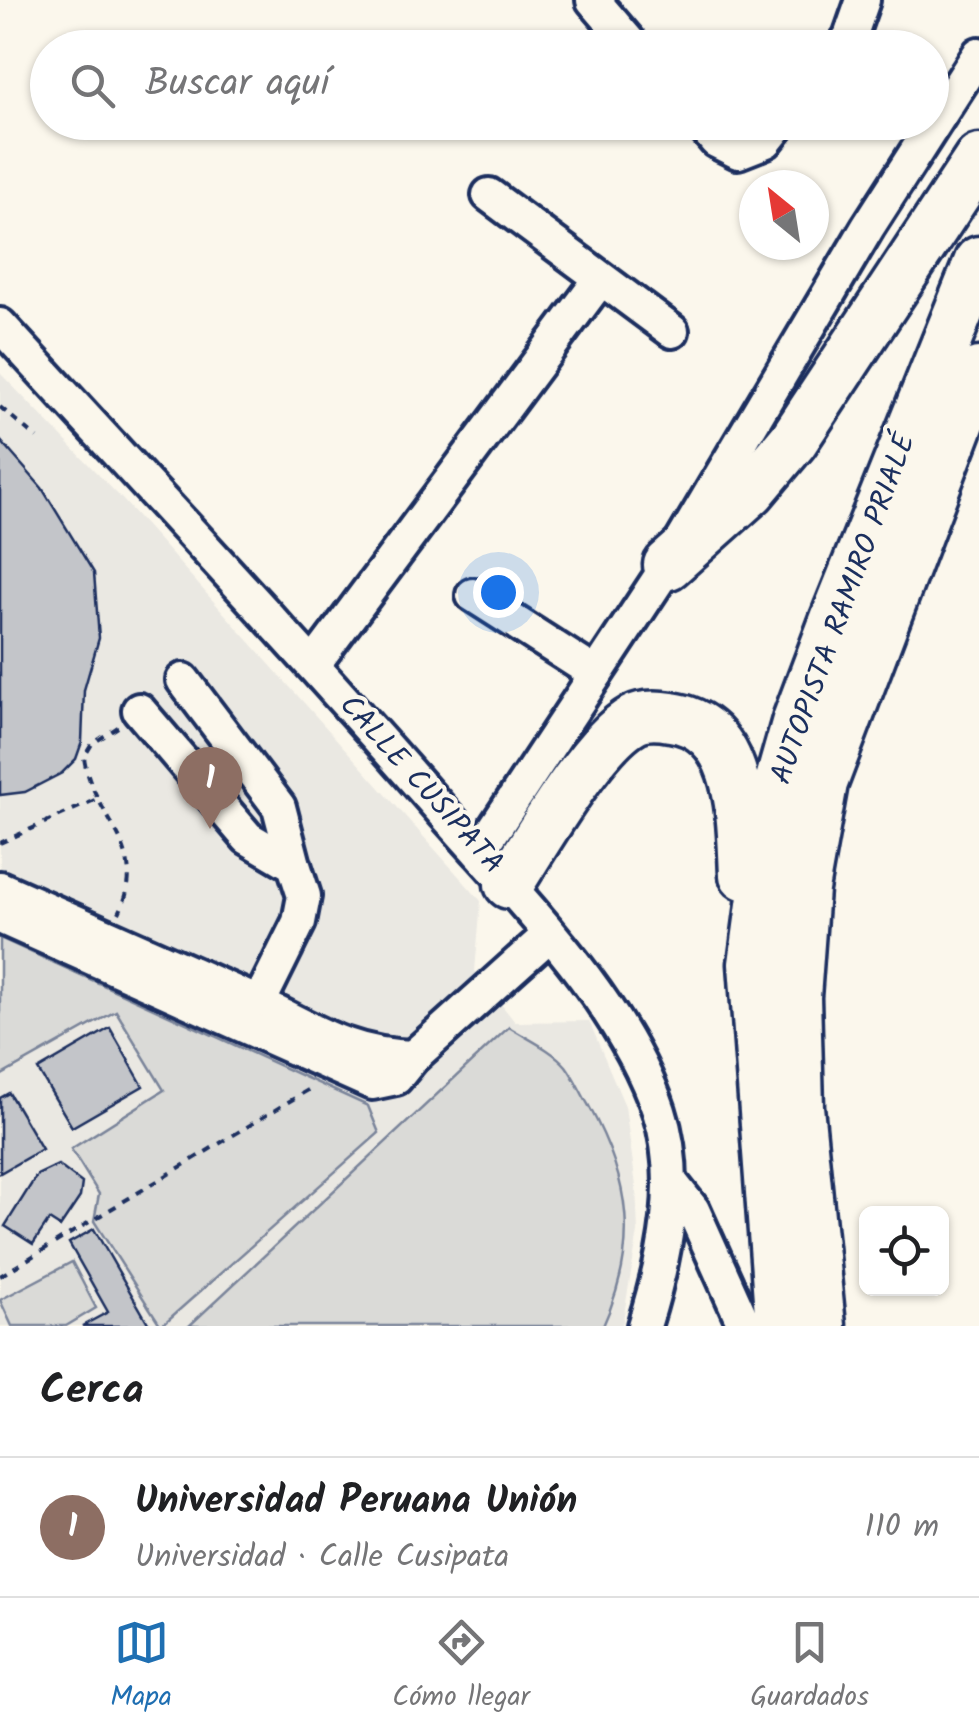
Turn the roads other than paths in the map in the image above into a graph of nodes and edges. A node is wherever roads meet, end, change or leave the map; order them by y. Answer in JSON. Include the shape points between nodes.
{"nodes":[{"id":1,"x":593,"y":0,"type":"edge"},
{"id":2,"x":863,"y":0,"type":"edge"},
{"id":3,"x":619,"y":30,"type":"edge"},
{"id":4,"x":852,"y":30,"type":"edge"},
{"id":5,"x":979,"y":54,"type":"edge"},
{"id":6,"x":949,"y":101,"type":"edge"},
{"id":7,"x":715,"y":140,"type":"edge"},
{"id":8,"x":767,"y":140,"type":"edge"},
{"id":9,"x":924,"y":140,"type":"edge"},
{"id":10,"x":979,"y":159,"type":"edge"},
{"id":11,"x":488,"y":196,"type":"dead end"},
{"id":12,"x":979,"y":262,"type":"edge"},
{"id":13,"x":600,"y":280,"type":"junction"},
{"id":14,"x":0,"y":325,"type":"edge"},
{"id":15,"x":672,"y":332,"type":"dead end"},
{"id":16,"x":979,"y":372,"type":"edge"},
{"id":17,"x":668,"y":565,"type":"junction"},
{"id":18,"x":473,"y":595,"type":"dead end"},
{"id":19,"x":314,"y":664,"type":"junction"},
{"id":20,"x":596,"y":674,"type":"junction"},
{"id":21,"x":183,"y":680,"type":"dead end"},
{"id":22,"x":139,"y":710,"type":"road end"},
{"id":23,"x":294,"y":865,"type":"junction"},
{"id":24,"x":494,"y":868,"type":"junction"},
{"id":25,"x":0,"y":888,"type":"edge"},
{"id":26,"x":0,"y":917,"type":"edge"},
{"id":27,"x":549,"y":935,"type":"junction"},
{"id":28,"x":753,"y":964,"type":"junction"},
{"id":29,"x":252,"y":1016,"type":"junction"},
{"id":30,"x":413,"y":1057,"type":"junction"},
{"id":31,"x":670,"y":1181,"type":"junction"},
{"id":32,"x":644,"y":1326,"type":"edge"},
{"id":33,"x":745,"y":1326,"type":"edge"},
{"id":34,"x":780,"y":1326,"type":"edge"},
{"id":35,"x":821,"y":1326,"type":"edge"}],
"edges":[{"from":1,"to":3,"type":"street"},
{"from":2,"to":4,"type":"street"},
{"from":5,"to":6,"type":"street"},
{"from":7,"to":8,"type":"street","via":[[738,152]]},
{"from":9,"to":17,"type":"street"},
{"from":10,"to":17,"type":"highway","via":[[793,442],[751,491]]},
{"from":11,"to":13,"type":"street"},
{"from":12,"to":28,"type":"highway","name":"AUTOPISTA RAMIRO PRIALÉ","via":[[797,720],[776,794]]},
{"from":13,"to":15,"type":"street"},
{"from":13,"to":19,"type":"street"},
{"from":14,"to":19,"type":"street","name":"CALLE CUSIPATA"},
{"from":16,"to":35,"type":"highway","name":"AUTOPISTA RAMIRO PRIALÉ","via":[[823,783],[804,889],[796,997],[799,1107]]},
{"from":17,"to":20,"type":"street"},
{"from":18,"to":20,"type":"street"},
{"from":19,"to":24,"type":"street","name":"CALLE CUSIPATA"},
{"from":20,"to":24,"type":"street"},
{"from":21,"to":23,"type":"street","via":[[279,807]]},
{"from":22,"to":23,"type":"street","via":[[248,838]]},
{"from":23,"to":29,"type":"street","via":[[304,896],[299,922]]},
{"from":24,"to":27,"type":"street","name":"CALLE CUSIPATA"},
{"from":24,"to":28,"type":"highway","via":[[634,720],[679,718],[722,748],[736,785]]},
{"from":25,"to":29,"type":"street","via":[[108,935]]},
{"from":26,"to":29,"type":"street"},
{"from":27,"to":30,"type":"street"},
{"from":27,"to":31,"type":"street","name":"CALLE CUSIPATA","via":[[624,1040],[659,1112]]},
{"from":28,"to":34,"type":"highway","name":"AUTOPISTA RAMIRO PRIALÉ"},
{"from":29,"to":30,"type":"street","via":[[372,1056]]},
{"from":29,"to":30,"type":"street","via":[[340,1071],[372,1083],[396,1078]]},
{"from":31,"to":32,"type":"street","name":"CALLE CUSIPATA","via":[[666,1238]]},
{"from":31,"to":33,"type":"street","via":[[694,1210]]}]}
